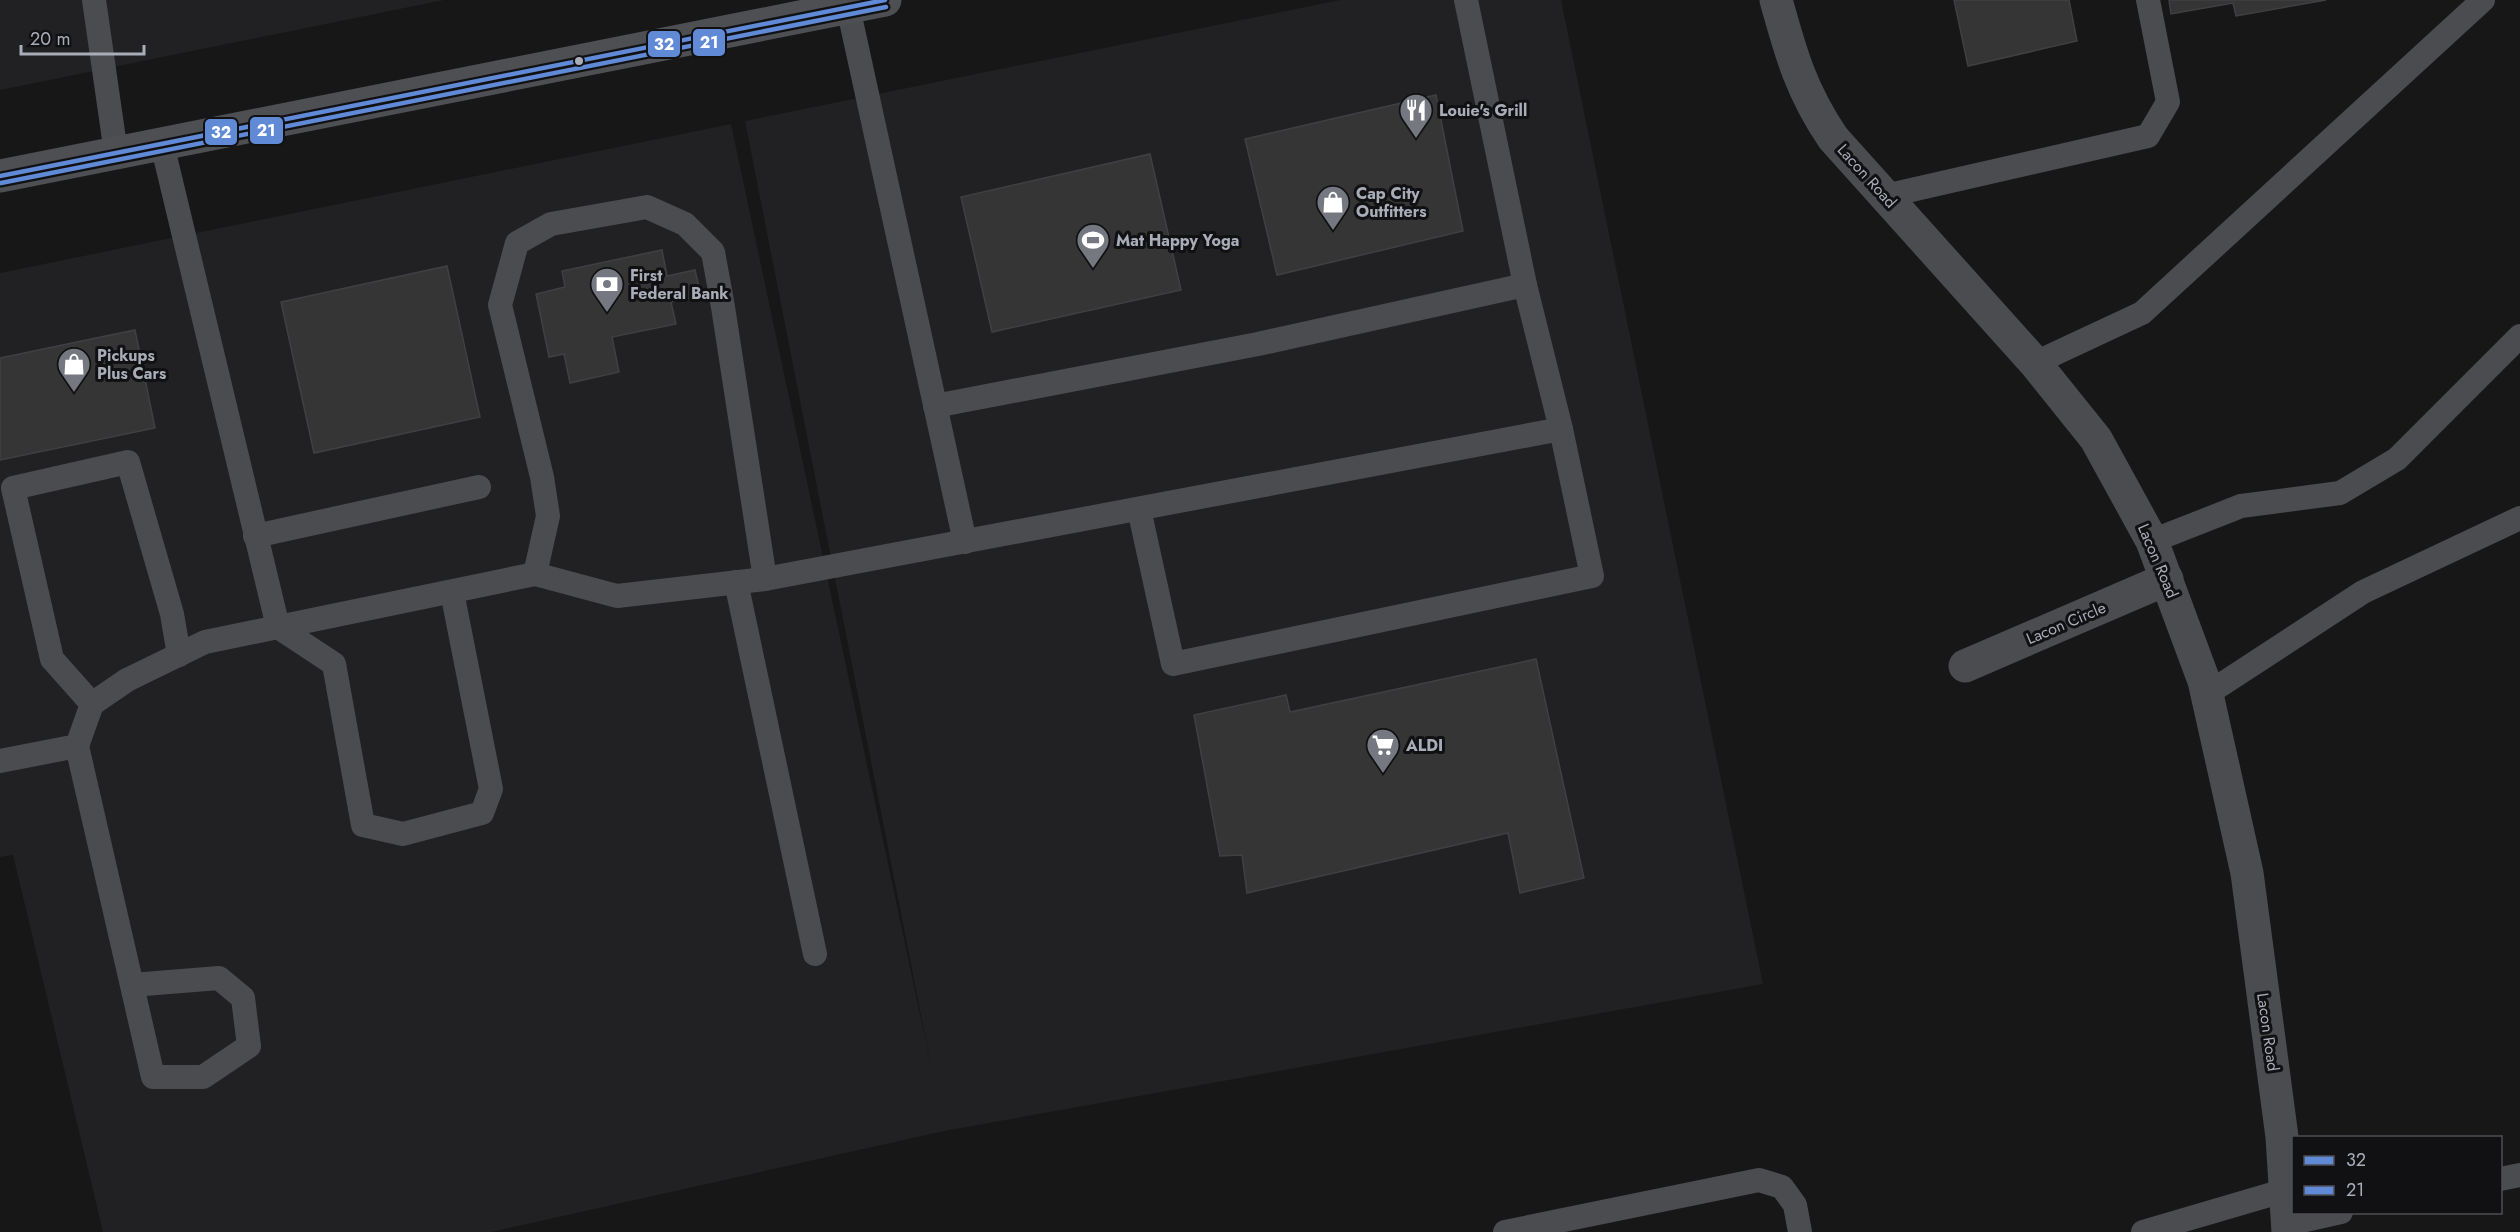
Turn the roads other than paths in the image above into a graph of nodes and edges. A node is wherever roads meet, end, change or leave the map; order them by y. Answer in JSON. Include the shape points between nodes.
{"nodes":[{"id":1,"x":94,"y":0,"type":"edge"},
{"id":2,"x":885,"y":0,"type":"edge"},
{"id":3,"x":1466,"y":0,"type":"edge"},
{"id":4,"x":1776,"y":0,"type":"edge"},
{"id":5,"x":2148,"y":0,"type":"edge"},
{"id":6,"x":2483,"y":0,"type":"edge"},
{"id":7,"x":848,"y":4,"type":"edge"},
{"id":8,"x":162,"y":144,"type":"junction"},
{"id":9,"x":116,"y":153,"type":"junction"},
{"id":10,"x":0,"y":176,"type":"edge"},
{"id":11,"x":1885,"y":196,"type":"junction"},
{"id":12,"x":1526,"y":285,"type":"junction"},
{"id":13,"x":2520,"y":336,"type":"edge"},
{"id":14,"x":2035,"y":363,"type":"junction"},
{"id":15,"x":935,"y":406,"type":"junction"},
{"id":16,"x":1561,"y":429,"type":"junction"},
{"id":17,"x":479,"y":487,"type":"dead end"},
{"id":18,"x":1139,"y":509,"type":"junction"},
{"id":19,"x":2520,"y":518,"type":"edge"},
{"id":20,"x":255,"y":536,"type":"junction"},
{"id":21,"x":2152,"y":541,"type":"junction"},
{"id":22,"x":965,"y":542,"type":"junction"},
{"id":23,"x":536,"y":574,"type":"junction"},
{"id":24,"x":765,"y":579,"type":"junction"},
{"id":25,"x":2167,"y":579,"type":"junction"},
{"id":26,"x":736,"y":582,"type":"junction"},
{"id":27,"x":452,"y":592,"type":"junction"},
{"id":28,"x":278,"y":627,"type":"junction"},
{"id":29,"x":179,"y":655,"type":"junction"},
{"id":30,"x":1965,"y":666,"type":"dead end"},
{"id":31,"x":2207,"y":694,"type":"junction"},
{"id":32,"x":92,"y":704,"type":"junction"},
{"id":33,"x":77,"y":746,"type":"junction"},
{"id":34,"x":0,"y":761,"type":"edge"},
{"id":35,"x":815,"y":954,"type":"dead end"},
{"id":36,"x":132,"y":986,"type":"junction"},
{"id":37,"x":2520,"y":1175,"type":"edge"},
{"id":38,"x":2502,"y":1179,"type":"edge"},
{"id":39,"x":2286,"y":1190,"type":"junction"},
{"id":40,"x":2334,"y":1214,"type":"edge"},
{"id":41,"x":2288,"y":1228,"type":"edge"},
{"id":42,"x":1505,"y":1232,"type":"edge"},
{"id":43,"x":1800,"y":1232,"type":"edge"},
{"id":44,"x":2142,"y":1232,"type":"edge"}],
"edges":[{"from":1,"to":9,"type":"lane"},
{"from":2,"to":7,"type":"main road"},
{"from":3,"to":12,"type":"lane"},
{"from":4,"to":11,"type":"street","name":"Lacon Road","via":[[1793,61],[1813,108],[1833,138]]},
{"from":5,"to":11,"type":"lane","via":[[2168,102],[2148,135]]},
{"from":6,"to":14,"type":"lane","via":[[2142,313]]},
{"from":7,"to":8,"type":"main road"},
{"from":7,"to":15,"type":"lane"},
{"from":8,"to":9,"type":"main road"},
{"from":8,"to":20,"type":"lane"},
{"from":9,"to":10,"type":"main road"},
{"from":11,"to":14,"type":"street","name":"Lacon Road"},
{"from":12,"to":15,"type":"lane","via":[[1258,344]]},
{"from":12,"to":16,"type":"lane"},
{"from":13,"to":21,"type":"lane","via":[[2397,459],[2340,493],[2241,506]]},
{"from":14,"to":21,"type":"street","name":"Lacon Road","via":[[2096,439]]},
{"from":15,"to":22,"type":"lane"},
{"from":16,"to":18,"type":"lane"},
{"from":16,"to":18,"type":"lane","via":[[1592,576],[1173,664]]},
{"from":17,"to":20,"type":"lane"},
{"from":18,"to":22,"type":"lane"},
{"from":19,"to":31,"type":"lane","via":[[2363,592]]},
{"from":20,"to":28,"type":"lane"},
{"from":21,"to":25,"type":"street","name":"Lacon Road"},
{"from":22,"to":24,"type":"lane"},
{"from":23,"to":24,"type":"lane","via":[[548,516],[500,305],[517,243],[551,224],[647,207],[685,224],[713,252]]},
{"from":23,"to":26,"type":"lane","via":[[617,596]]},
{"from":23,"to":27,"type":"lane"},
{"from":24,"to":26,"type":"lane"},
{"from":25,"to":30,"type":"street","name":"Lacon Circle"},
{"from":25,"to":31,"type":"street","name":"Lacon Road"},
{"from":26,"to":35,"type":"lane"},
{"from":27,"to":28,"type":"lane"},
{"from":27,"to":28,"type":"lane","via":[[491,789],[482,813],[403,834],[363,825],[334,664]]},
{"from":28,"to":29,"type":"lane","via":[[205,642]]},
{"from":29,"to":32,"type":"lane","via":[[127,680]]},
{"from":29,"to":32,"type":"lane","via":[[172,614],[128,462],[13,488],[52,659]]},
{"from":31,"to":39,"type":"street","name":"Lacon Road","via":[[2247,873]]},
{"from":32,"to":33,"type":"lane"},
{"from":33,"to":34,"type":"lane"},
{"from":33,"to":36,"type":"lane"},
{"from":36,"to":36,"type":"lane","via":[[153,1077],[203,1077],[249,1046],[243,998],[219,978]]},
{"from":37,"to":38,"type":"lane"},
{"from":39,"to":41,"type":"street","name":"Lacon Road"},
{"from":39,"to":44,"type":"lane"},
{"from":40,"to":41,"type":"lane"},
{"from":42,"to":43,"type":"lane","via":[[1759,1180],[1782,1187],[1795,1205]]}]}
